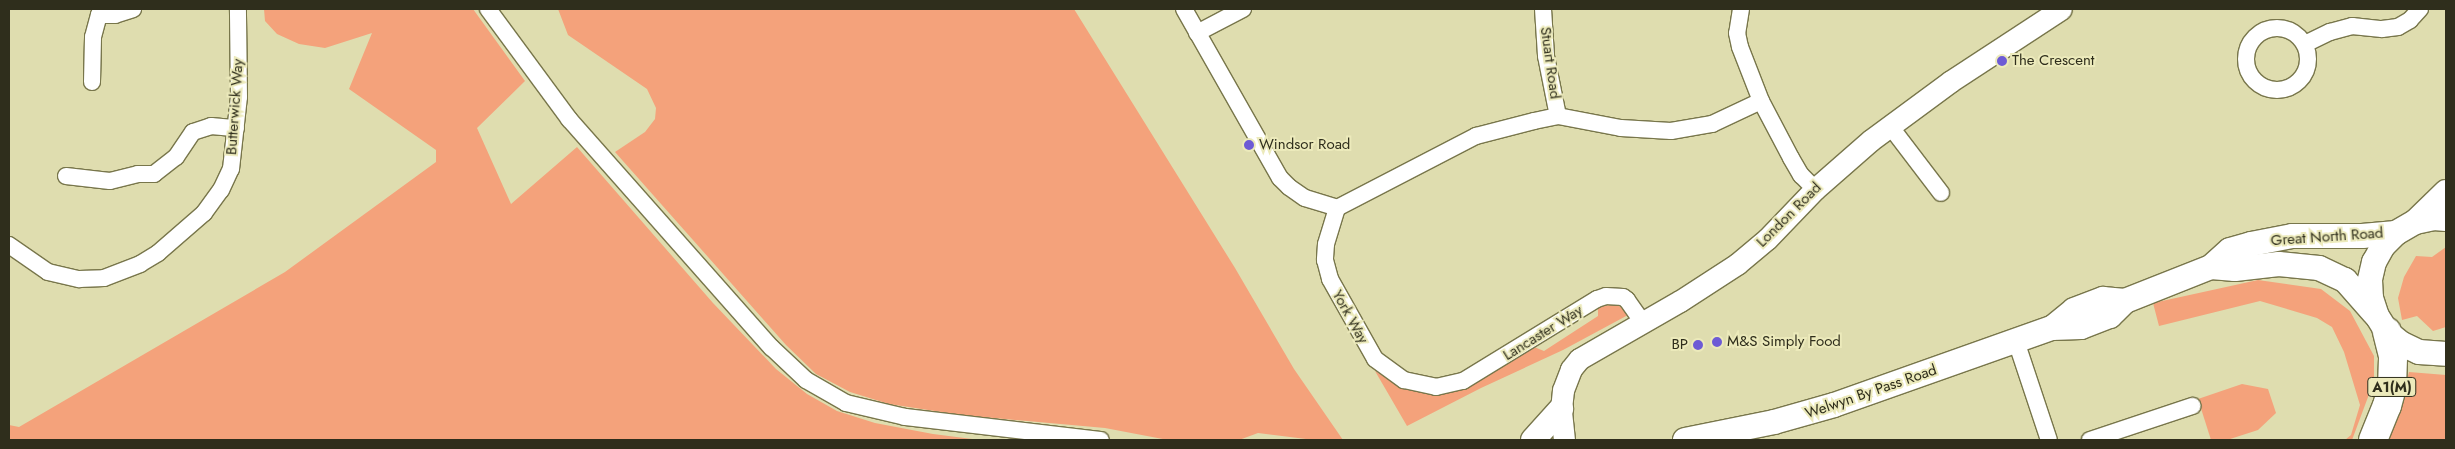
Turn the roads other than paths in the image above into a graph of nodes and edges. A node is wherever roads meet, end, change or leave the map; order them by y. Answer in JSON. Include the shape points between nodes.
{"nodes":[{"id":1,"x":133,"y":9,"type":"edge"},
{"id":2,"x":238,"y":9,"type":"edge"},
{"id":3,"x":488,"y":9,"type":"edge"},
{"id":4,"x":1184,"y":9,"type":"edge"},
{"id":5,"x":1243,"y":9,"type":"edge"},
{"id":6,"x":1543,"y":9,"type":"edge"},
{"id":7,"x":1741,"y":9,"type":"edge"},
{"id":8,"x":2061,"y":9,"type":"edge"},
{"id":9,"x":2420,"y":9,"type":"edge"},
{"id":10,"x":1197,"y":33,"type":"junction"},
{"id":11,"x":2305,"y":44,"type":"dead end"},
{"id":12,"x":92,"y":82,"type":"dead end"},
{"id":13,"x":1761,"y":101,"type":"junction"},
{"id":14,"x":1558,"y":116,"type":"junction"},
{"id":15,"x":1890,"y":126,"type":"junction"},
{"id":16,"x":236,"y":128,"type":"junction"},
{"id":17,"x":66,"y":176,"type":"dead end"},
{"id":18,"x":1815,"y":190,"type":"junction"},
{"id":19,"x":2446,"y":192,"type":"edge"},
{"id":20,"x":1942,"y":193,"type":"dead end"},
{"id":21,"x":1338,"y":208,"type":"junction"},
{"id":22,"x":2446,"y":219,"type":"edge"},
{"id":23,"x":2405,"y":227,"type":"junction"},
{"id":24,"x":9,"y":246,"type":"edge"},
{"id":25,"x":2211,"y":267,"type":"junction"},
{"id":26,"x":1643,"y":322,"type":"junction"},
{"id":27,"x":2382,"y":324,"type":"junction"},
{"id":28,"x":2016,"y":341,"type":"junction"},
{"id":29,"x":2446,"y":354,"type":"edge"},
{"id":30,"x":1436,"y":387,"type":"joint"},
{"id":31,"x":2192,"y":406,"type":"dead end"},
{"id":32,"x":1561,"y":409,"type":"junction"},
{"id":33,"x":1101,"y":440,"type":"edge"},
{"id":34,"x":1533,"y":440,"type":"edge"},
{"id":35,"x":1564,"y":440,"type":"edge"},
{"id":36,"x":1685,"y":440,"type":"edge"},
{"id":37,"x":2049,"y":440,"type":"edge"},
{"id":38,"x":2090,"y":440,"type":"edge"},
{"id":39,"x":2373,"y":440,"type":"edge"}],
"edges":[{"from":1,"to":12,"type":"street","via":[[115,15],[99,15],[93,37]]},
{"from":2,"to":16,"type":"street","name":"Butterwick Way"},
{"from":3,"to":33,"type":"street","via":[[569,119],[771,347],[806,380],[846,403],[905,417]]},
{"from":4,"to":10,"type":"street"},
{"from":5,"to":10,"type":"street"},
{"from":6,"to":14,"type":"street","name":"Stuart Road","via":[[1546,56]]},
{"from":7,"to":13,"type":"street","via":[[1737,33],[1740,47]]},
{"from":8,"to":15,"type":"street","name":"London Road"},
{"from":9,"to":11,"type":"street","via":[[2398,27],[2382,30],[2352,26]]},
{"from":10,"to":21,"type":"street","via":[[1280,178],[1305,198]]},
{"from":13,"to":14,"type":"street","via":[[1712,124],[1671,131],[1621,128]]},
{"from":13,"to":18,"type":"street","via":[[1791,158]]},
{"from":14,"to":21,"type":"street","via":[[1476,136]]},
{"from":15,"to":18,"type":"street","name":"London Road","via":[[1854,153]]},
{"from":15,"to":20,"type":"street"},
{"from":16,"to":17,"type":"street","via":[[211,126],[194,132],[176,157],[154,174],[138,174],[110,181]]},
{"from":16,"to":24,"type":"street","name":"Butterwick Way","via":[[231,169],[221,190],[183,233],[140,264],[104,278],[64,277],[34,265]]},
{"from":18,"to":26,"type":"street","name":"London Road","via":[[1744,258],[1702,288]]},
{"from":19,"to":23,"type":"main road"},
{"from":21,"to":30,"type":"street","name":"York Way","via":[[1326,244],[1325,260],[1335,290],[1375,359],[1404,380]]},
{"from":22,"to":23,"type":"main road","name":"Great North Road","via":[[2434,218]]},
{"from":23,"to":25,"type":"main road","name":"Great North Road","via":[[2362,236],[2292,236],[2270,240],[2230,250]]},
{"from":23,"to":27,"type":"main road","via":[[2383,246],[2374,262],[2371,298]]},
{"from":25,"to":27,"type":"main road","name":"Great North Road","via":[[2235,269],[2279,264],[2319,268],[2345,280]]},
{"from":25,"to":28,"type":"main road","name":"Welwyn By Pass Road","via":[[2125,300],[2110,316],[2081,327],[2052,328]]},
{"from":26,"to":30,"type":"street","name":"Lancaster Way","via":[[1622,297],[1597,299],[1474,376],[1452,385]]},
{"from":26,"to":32,"type":"street","name":"London Road","via":[[1579,359],[1567,378]]},
{"from":27,"to":29,"type":"main road","name":"Great North Road","via":[[2402,344],[2419,352]]},
{"from":27,"to":39,"type":"highway","number":"A1(M)","via":[[2393,356],[2392,387]]},
{"from":28,"to":36,"type":"main road","name":"Welwyn By Pass Road","via":[[1804,414]]},
{"from":28,"to":37,"type":"street"},
{"from":31,"to":38,"type":"street"},
{"from":32,"to":34,"type":"main road"},
{"from":32,"to":35,"type":"street","name":"London Road"}]}
